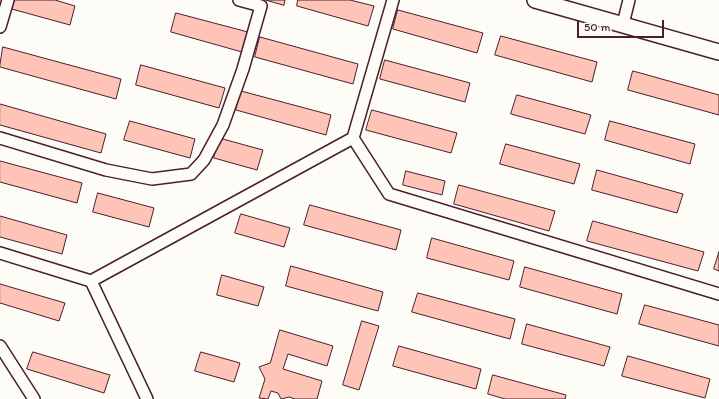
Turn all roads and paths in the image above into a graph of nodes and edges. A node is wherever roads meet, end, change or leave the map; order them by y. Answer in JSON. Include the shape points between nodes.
{"nodes":[{"id":1,"x":8,"y":0,"type":"edge"},
{"id":2,"x":240,"y":0,"type":"edge"},
{"id":3,"x":393,"y":0,"type":"edge"},
{"id":4,"x":535,"y":0,"type":"edge"},
{"id":5,"x":629,"y":0,"type":"edge"},
{"id":6,"x":623,"y":24,"type":"junction"},
{"id":7,"x":0,"y":27,"type":"edge"},
{"id":8,"x":719,"y":52,"type":"edge"},
{"id":9,"x":0,"y":138,"type":"edge"},
{"id":10,"x":353,"y":138,"type":"junction"},
{"id":11,"x":0,"y":253,"type":"edge"},
{"id":12,"x":92,"y":281,"type":"junction"},
{"id":13,"x":719,"y":294,"type":"edge"},
{"id":14,"x":0,"y":346,"type":"edge"},
{"id":15,"x":34,"y":399,"type":"edge"},
{"id":16,"x":147,"y":399,"type":"edge"}],
"edges":[{"from":1,"to":7,"type":"street"},
{"from":2,"to":9,"type":"street","via":[[261,6],[243,69],[223,125],[204,160],[191,174],[152,178],[106,170]]},
{"from":3,"to":10,"type":"street"},
{"from":4,"to":6,"type":"street"},
{"from":5,"to":6,"type":"street"},
{"from":6,"to":8,"type":"street"},
{"from":10,"to":12,"type":"street"},
{"from":10,"to":13,"type":"street","via":[[389,194]]},
{"from":11,"to":12,"type":"street"},
{"from":12,"to":16,"type":"street"},
{"from":14,"to":15,"type":"street"}]}
